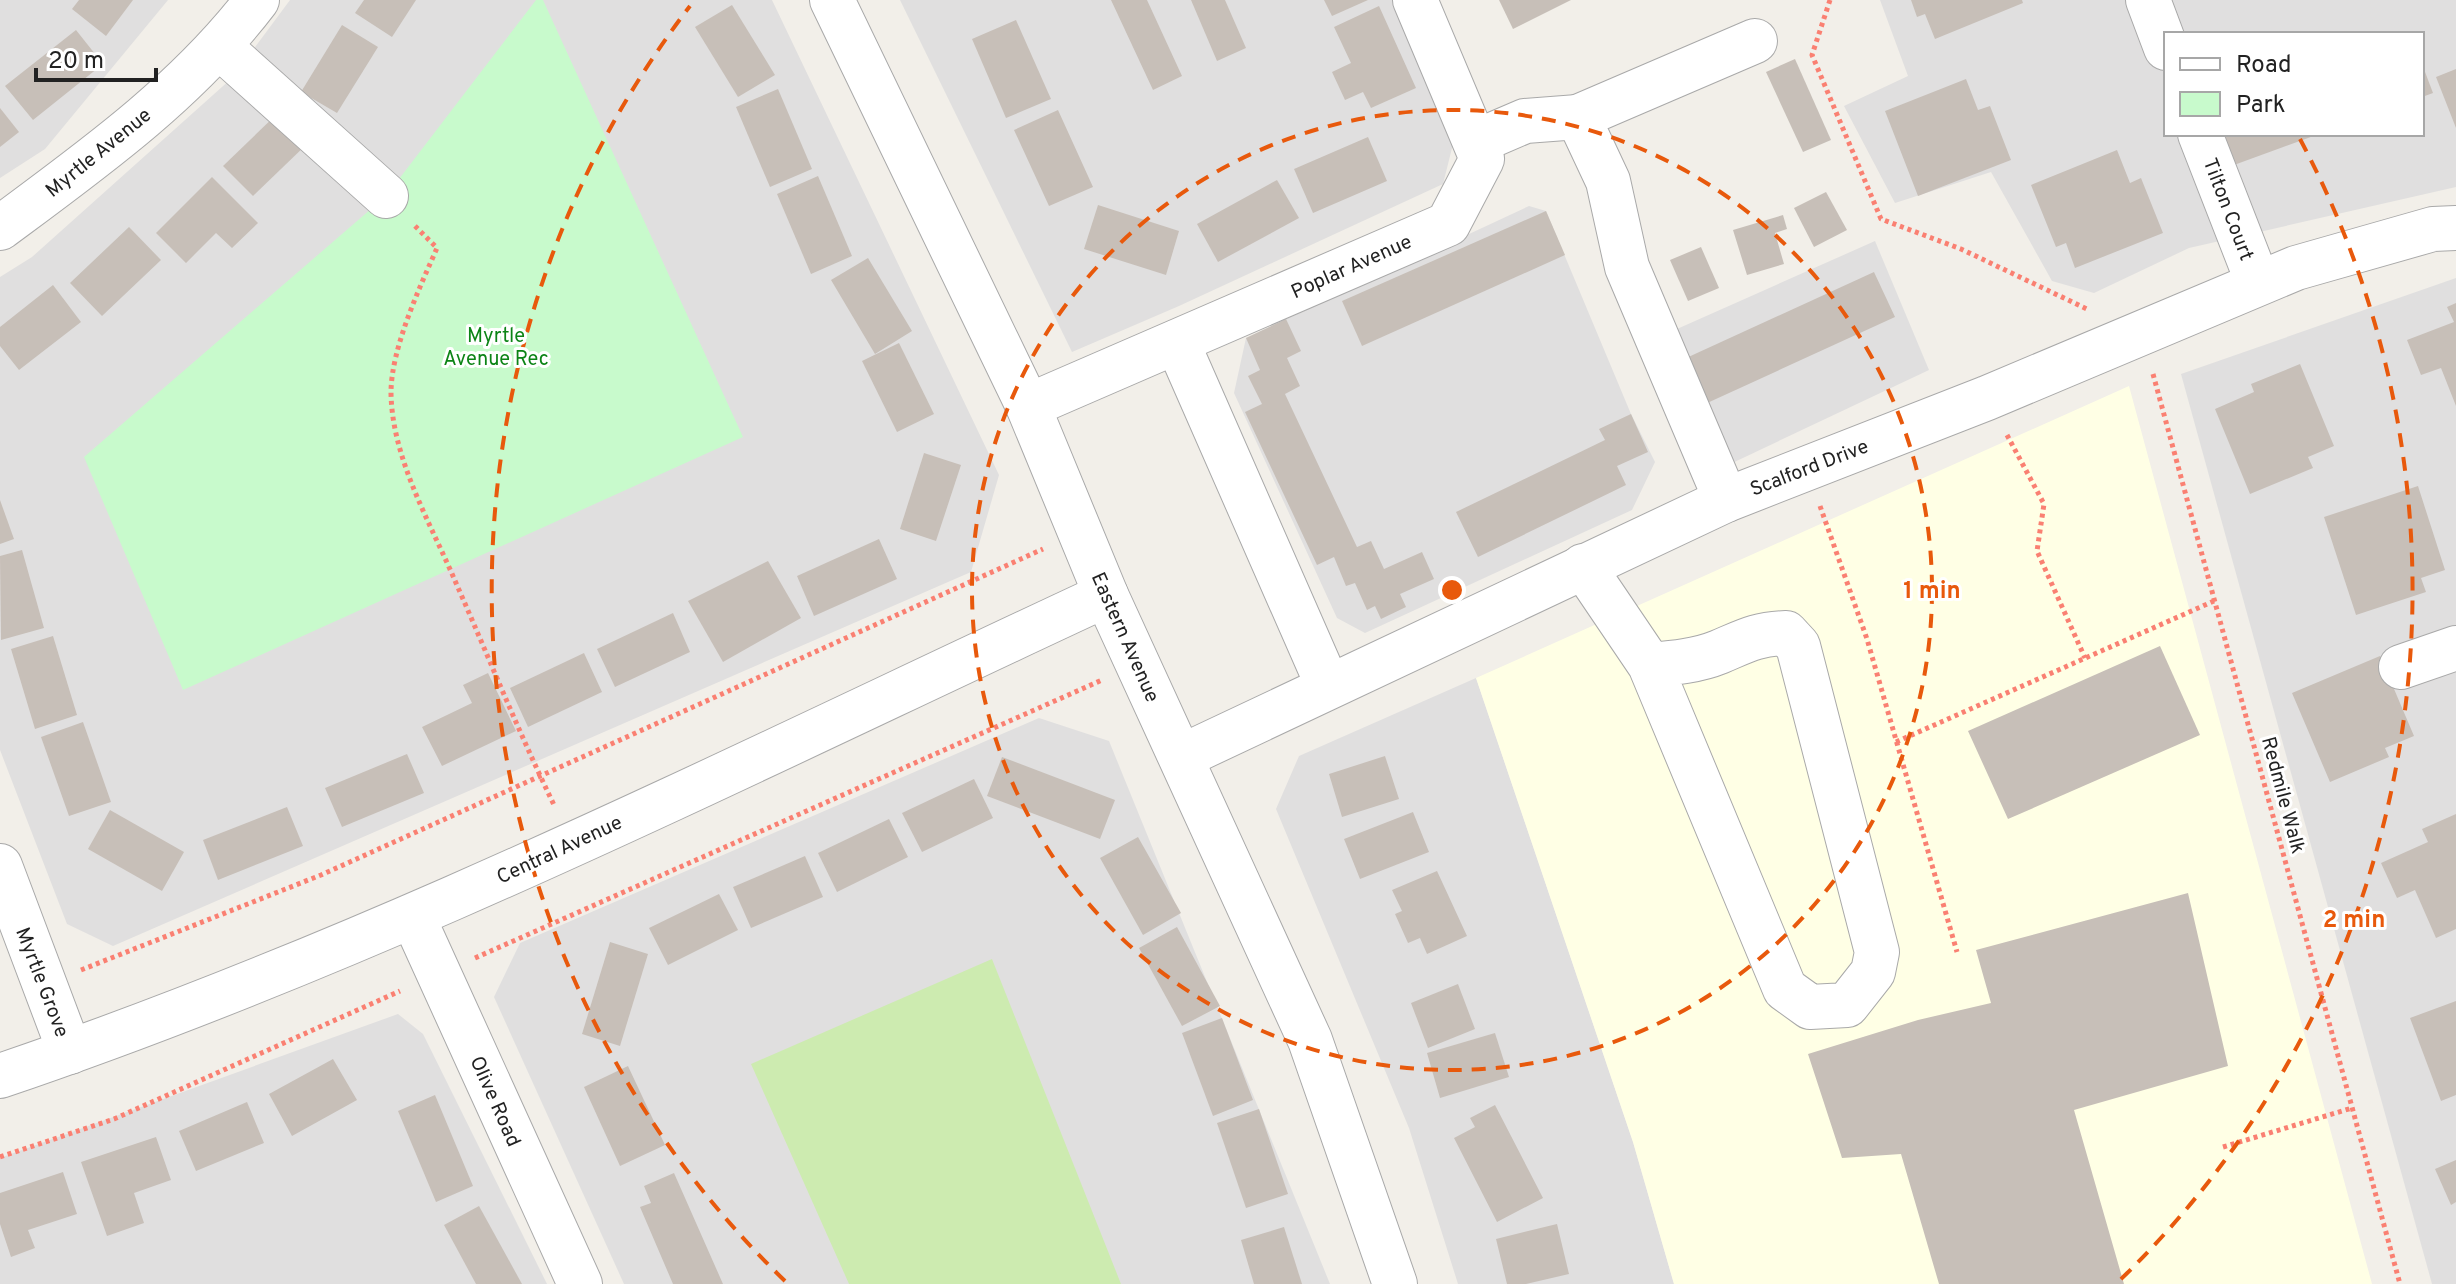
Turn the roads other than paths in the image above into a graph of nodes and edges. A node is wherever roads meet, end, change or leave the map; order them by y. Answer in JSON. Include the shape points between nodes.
{"nodes":[{"id":1,"x":257,"y":0,"type":"edge"},
{"id":2,"x":832,"y":0,"type":"edge"},
{"id":3,"x":1415,"y":0,"type":"edge"},
{"id":4,"x":2148,"y":0,"type":"edge"},
{"id":5,"x":1755,"y":41,"type":"dead end"},
{"id":6,"x":2164,"y":43,"type":"edge"},
{"id":7,"x":221,"y":48,"type":"junction"},
{"id":8,"x":1578,"y":117,"type":"junction"},
{"id":9,"x":2201,"y":136,"type":"edge"},
{"id":10,"x":1476,"y":142,"type":"junction"},
{"id":11,"x":386,"y":196,"type":"dead end"},
{"id":12,"x":0,"y":228,"type":"edge"},
{"id":13,"x":2456,"y":228,"type":"edge"},
{"id":14,"x":2258,"y":283,"type":"junction"},
{"id":15,"x":1177,"y":342,"type":"junction"},
{"id":16,"x":1028,"y":406,"type":"junction"},
{"id":17,"x":1726,"y":500,"type":"junction"},
{"id":18,"x":1583,"y":566,"type":"junction"},
{"id":19,"x":1106,"y":595,"type":"junction"},
{"id":20,"x":2456,"y":648,"type":"edge"},
{"id":21,"x":1650,"y":665,"type":"junction"},
{"id":22,"x":2401,"y":667,"type":"dead end"},
{"id":23,"x":1328,"y":686,"type":"junction"},
{"id":24,"x":1181,"y":757,"type":"junction"},
{"id":25,"x":0,"y":866,"type":"edge"},
{"id":26,"x":413,"y":917,"type":"junction"},
{"id":27,"x":70,"y":1052,"type":"junction"},
{"id":28,"x":0,"y":1076,"type":"edge"},
{"id":29,"x":580,"y":1284,"type":"edge"},
{"id":30,"x":1395,"y":1284,"type":"edge"}],
"edges":[{"from":1,"to":7,"type":"street","name":"Myrtle Avenue"},
{"from":2,"to":16,"type":"street","name":"Eastern Avenue"},
{"from":3,"to":10,"type":"street","name":"Poplar Avenue"},
{"from":4,"to":6,"type":"street"},
{"from":5,"to":8,"type":"street"},
{"from":7,"to":11,"type":"street"},
{"from":7,"to":12,"type":"street","name":"Myrtle Avenue","via":[[105,151]]},
{"from":8,"to":10,"type":"street","via":[[1525,121]]},
{"from":8,"to":17,"type":"street","via":[[1608,181],[1627,267]]},
{"from":9,"to":14,"type":"street","name":"Tilton Court"},
{"from":10,"to":15,"type":"street","name":"Poplar Avenue","via":[[1482,159],[1448,224]]},
{"from":13,"to":14,"type":"street","name":"Scalford Drive","via":[[2418,233]]},
{"from":14,"to":17,"type":"street","name":"Scalford Drive","via":[[1987,398]]},
{"from":15,"to":16,"type":"street","name":"Poplar Avenue"},
{"from":15,"to":23,"type":"street"},
{"from":16,"to":19,"type":"street","name":"Eastern Avenue"},
{"from":17,"to":18,"type":"street","name":"Scalford Drive"},
{"from":18,"to":21,"type":"street"},
{"from":18,"to":23,"type":"street","name":"Scalford Drive"},
{"from":19,"to":24,"type":"street","name":"Eastern Avenue"},
{"from":19,"to":26,"type":"street","name":"Central Avenue"},
{"from":20,"to":22,"type":"street"},
{"from":21,"to":21,"type":"street","via":[[1717,653],[1757,634],[1786,633],[1798,646],[1877,952],[1873,972],[1847,1005],[1810,1007],[1785,989]]},
{"from":23,"to":24,"type":"street","name":"Scalford Drive"},
{"from":24,"to":30,"type":"street","name":"Eastern Avenue","via":[[1310,1040]]},
{"from":25,"to":27,"type":"street","name":"Myrtle Grove"},
{"from":26,"to":27,"type":"street","name":"Central Avenue"},
{"from":26,"to":29,"type":"street","name":"Olive Road"},
{"from":27,"to":28,"type":"street","name":"Central Avenue"}]}
